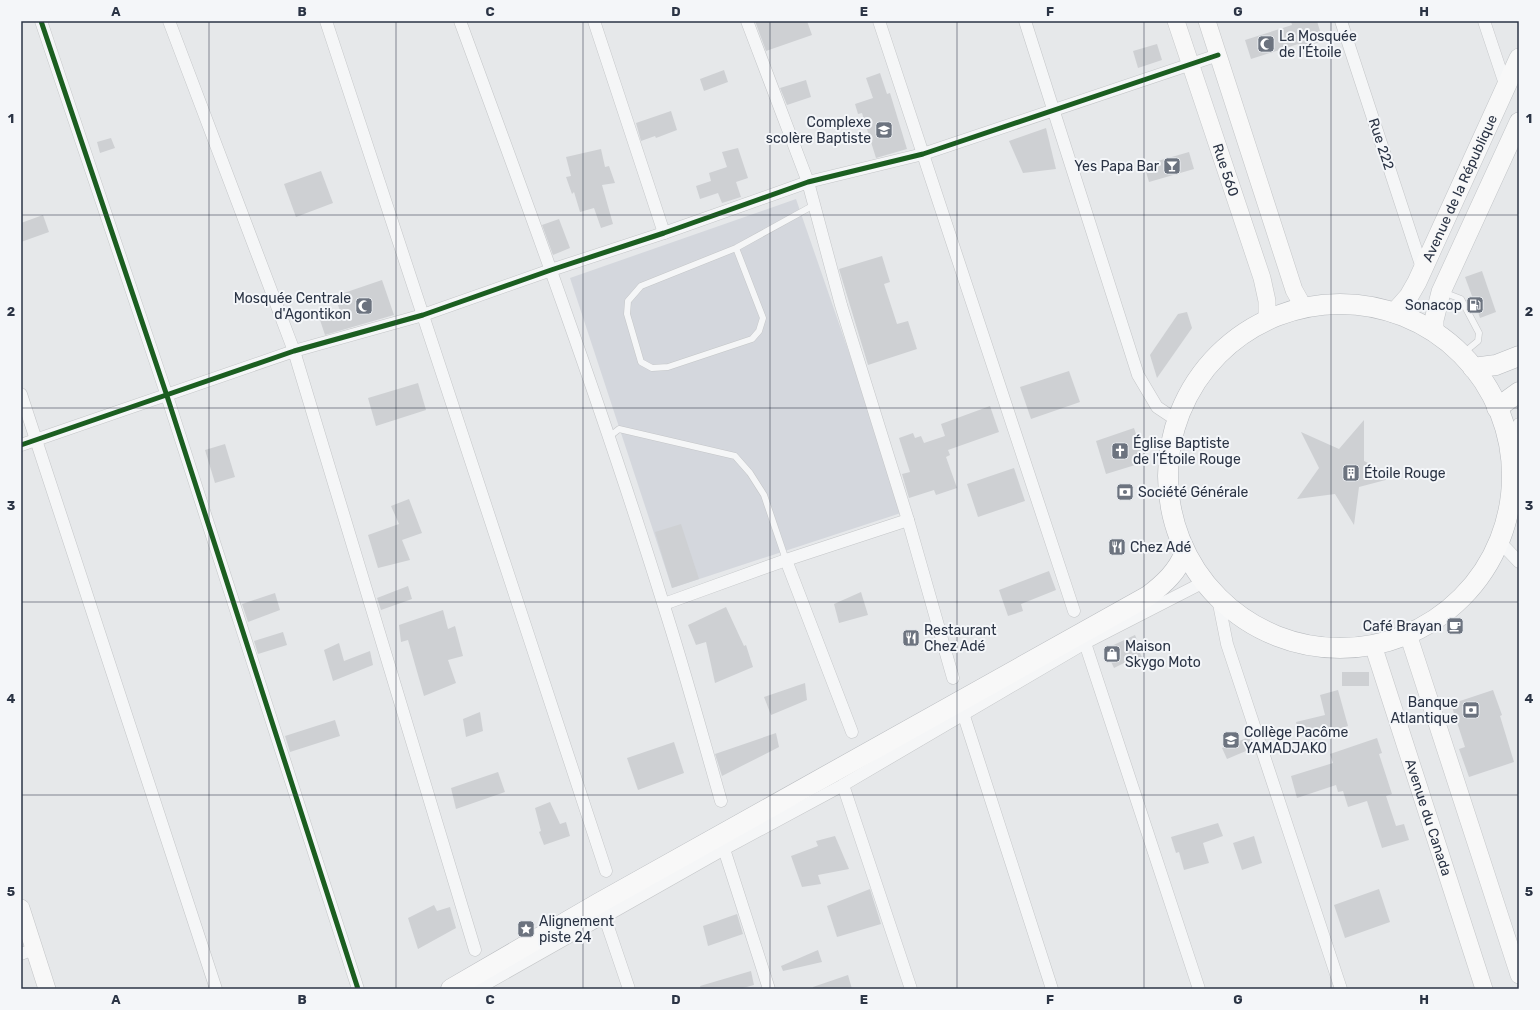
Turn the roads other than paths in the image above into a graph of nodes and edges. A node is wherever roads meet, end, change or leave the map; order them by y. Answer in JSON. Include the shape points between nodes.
{"nodes":[{"id":1,"x":41,"y":21,"type":"edge"},
{"id":2,"x":169,"y":21,"type":"edge"},
{"id":3,"x":326,"y":21,"type":"edge"},
{"id":4,"x":460,"y":21,"type":"edge"},
{"id":5,"x":594,"y":21,"type":"edge"},
{"id":6,"x":747,"y":21,"type":"edge"},
{"id":7,"x":879,"y":21,"type":"edge"},
{"id":8,"x":1025,"y":21,"type":"edge"},
{"id":9,"x":1176,"y":21,"type":"edge"},
{"id":10,"x":1207,"y":21,"type":"edge"},
{"id":11,"x":1340,"y":21,"type":"edge"},
{"id":12,"x":1484,"y":21,"type":"edge"},
{"id":13,"x":1218,"y":55,"type":"junction"},
{"id":14,"x":1519,"y":58,"type":"edge"},
{"id":15,"x":1190,"y":64,"type":"junction"},
{"id":16,"x":1506,"y":87,"type":"junction"},
{"id":17,"x":1054,"y":110,"type":"junction"},
{"id":18,"x":1518,"y":127,"type":"edge"},
{"id":19,"x":923,"y":154,"type":"junction"},
{"id":20,"x":808,"y":182,"type":"junction"},
{"id":21,"x":814,"y":205,"type":"junction"},
{"id":22,"x":664,"y":234,"type":"junction"},
{"id":23,"x":736,"y":248,"type":"junction"},
{"id":24,"x":1422,"y":268,"type":"junction"},
{"id":25,"x":551,"y":270,"type":"junction"},
{"id":26,"x":1441,"y":292,"type":"junction"},
{"id":27,"x":1304,"y":308,"type":"junction"},
{"id":28,"x":1394,"y":313,"type":"junction"},
{"id":29,"x":423,"y":314,"type":"junction"},
{"id":30,"x":1268,"y":321,"type":"junction"},
{"id":31,"x":1434,"y":332,"type":"junction"},
{"id":32,"x":294,"y":351,"type":"junction"},
{"id":33,"x":1519,"y":356,"type":"edge"},
{"id":34,"x":1467,"y":361,"type":"junction"},
{"id":35,"x":1519,"y":392,"type":"edge"},
{"id":36,"x":21,"y":394,"type":"edge"},
{"id":37,"x":167,"y":396,"type":"junction"},
{"id":38,"x":1497,"y":408,"type":"junction"},
{"id":39,"x":1178,"y":421,"type":"junction"},
{"id":40,"x":1519,"y":424,"type":"edge"},
{"id":41,"x":609,"y":437,"type":"junction"},
{"id":42,"x":36,"y":439,"type":"junction"},
{"id":43,"x":1508,"y":444,"type":"junction"},
{"id":44,"x":21,"y":445,"type":"edge"},
{"id":45,"x":908,"y":520,"type":"junction"},
{"id":46,"x":1498,"y":540,"type":"junction"},
{"id":47,"x":1185,"y":552,"type":"junction"},
{"id":48,"x":786,"y":560,"type":"junction"},
{"id":49,"x":1519,"y":562,"type":"edge"},
{"id":50,"x":1204,"y":582,"type":"junction"},
{"id":51,"x":1218,"y":599,"type":"junction"},
{"id":52,"x":664,"y":604,"type":"junction"},
{"id":53,"x":1074,"y":611,"type":"dead end"},
{"id":54,"x":1408,"y":634,"type":"junction"},
{"id":55,"x":1085,"y":643,"type":"junction"},
{"id":56,"x":1373,"y":645,"type":"junction"},
{"id":57,"x":953,"y":678,"type":"dead end"},
{"id":58,"x":963,"y":713,"type":"junction"},
{"id":59,"x":852,"y":732,"type":"dead end"},
{"id":60,"x":843,"y":785,"type":"junction"},
{"id":61,"x":721,"y":801,"type":"dead end"},
{"id":62,"x":724,"y":849,"type":"junction"},
{"id":63,"x":606,"y":871,"type":"dead end"},
{"id":64,"x":21,"y":908,"type":"edge"},
{"id":65,"x":605,"y":918,"type":"junction"},
{"id":66,"x":475,"y":950,"type":"dead end"},
{"id":67,"x":28,"y":952,"type":"edge"},
{"id":68,"x":1519,"y":975,"type":"edge"},
{"id":69,"x":479,"y":988,"type":"edge"},
{"id":70,"x":47,"y":989,"type":"edge"},
{"id":71,"x":216,"y":989,"type":"edge"},
{"id":72,"x":358,"y":989,"type":"edge"},
{"id":73,"x":451,"y":989,"type":"edge"},
{"id":74,"x":629,"y":989,"type":"edge"},
{"id":75,"x":769,"y":989,"type":"edge"},
{"id":76,"x":910,"y":989,"type":"edge"},
{"id":77,"x":1052,"y":989,"type":"edge"},
{"id":78,"x":1199,"y":989,"type":"edge"},
{"id":79,"x":1340,"y":989,"type":"edge"},
{"id":80,"x":1484,"y":989,"type":"edge"}],
"edges":[{"from":1,"to":37,"type":"street"},
{"from":2,"to":32,"type":"street"},
{"from":3,"to":29,"type":"street"},
{"from":4,"to":25,"type":"street"},
{"from":5,"to":22,"type":"street"},
{"from":6,"to":20,"type":"street"},
{"from":7,"to":19,"type":"street"},
{"from":8,"to":17,"type":"street"},
{"from":9,"to":15,"type":"main road","name":"Rue 560"},
{"from":10,"to":13,"type":"main road","name":"Rue 560"},
{"from":11,"to":24,"type":"street","name":"Rue 222"},
{"from":12,"to":16,"type":"street"},
{"from":13,"to":15,"type":"street"},
{"from":13,"to":27,"type":"main road","name":"Rue 560","via":[[1294,290]]},
{"from":14,"to":16,"type":"main road","name":"Avenue de la République"},
{"from":15,"to":17,"type":"street"},
{"from":15,"to":30,"type":"main road","name":"Rue 560","via":[[1262,278]]},
{"from":16,"to":24,"type":"main road","name":"Avenue de la République"},
{"from":17,"to":19,"type":"street"},
{"from":17,"to":39,"type":"street","via":[[1138,375],[1157,407]]},
{"from":18,"to":26,"type":"main road","name":"Avenue de la République"},
{"from":19,"to":20,"type":"street"},
{"from":19,"to":53,"type":"street"},
{"from":20,"to":21,"type":"street"},
{"from":20,"to":22,"type":"street"},
{"from":21,"to":23,"type":"lane"},
{"from":21,"to":45,"type":"street","via":[[841,305]]},
{"from":22,"to":25,"type":"street"},
{"from":23,"to":23,"type":"lane","via":[[641,286],[628,301],[627,314],[641,362],[652,368],[668,367],[752,339],[764,318]]},
{"from":24,"to":28,"type":"main road","name":"Avenue de la République","via":[[1409,296]]},
{"from":25,"to":29,"type":"street"},
{"from":25,"to":41,"type":"street"},
{"from":26,"to":31,"type":"main road","name":"Avenue de la République","via":[[1434,320]]},
{"from":26,"to":34,"type":"lane","via":[[1461,299],[1479,333],[1478,341]]},
{"from":27,"to":28,"type":"highway","via":[[1346,304]]},
{"from":27,"to":30,"type":"highway"},
{"from":28,"to":31,"type":"highway"},
{"from":29,"to":32,"type":"street"},
{"from":29,"to":63,"type":"street"},
{"from":30,"to":39,"type":"highway","via":[[1241,336],[1212,362],[1190,393]]},
{"from":31,"to":34,"type":"highway"},
{"from":32,"to":37,"type":"street"},
{"from":32,"to":66,"type":"street"},
{"from":33,"to":34,"type":"highway","via":[[1496,365]]},
{"from":34,"to":38,"type":"highway","via":[[1486,387]]},
{"from":35,"to":38,"type":"highway"},
{"from":36,"to":42,"type":"street"},
{"from":37,"to":42,"type":"street"},
{"from":37,"to":72,"type":"street"},
{"from":38,"to":43,"type":"highway"},
{"from":39,"to":47,"type":"highway","via":[[1170,453],[1169,485],[1175,523]]},
{"from":40,"to":43,"type":"street"},
{"from":41,"to":48,"type":"lane","via":[[619,429],[735,456],[764,495]]},
{"from":41,"to":52,"type":"street"},
{"from":42,"to":44,"type":"street"},
{"from":42,"to":71,"type":"street"},
{"from":43,"to":46,"type":"highway","via":[[1511,468],[1510,493],[1506,517]]},
{"from":45,"to":48,"type":"street"},
{"from":45,"to":57,"type":"street"},
{"from":46,"to":49,"type":"street"},
{"from":46,"to":54,"type":"highway","via":[[1483,570],[1462,596],[1437,617]]},
{"from":47,"to":50,"type":"highway"},
{"from":47,"to":73,"type":"highway","via":[[1175,571],[1148,596],[599,903]]},
{"from":48,"to":52,"type":"street"},
{"from":48,"to":59,"type":"street"},
{"from":50,"to":51,"type":"highway"},
{"from":50,"to":55,"type":"street"},
{"from":51,"to":56,"type":"highway","via":[[1254,626],[1290,641],[1328,648]]},
{"from":51,"to":79,"type":"street","via":[[1227,644]]},
{"from":52,"to":61,"type":"street"},
{"from":54,"to":56,"type":"highway"},
{"from":54,"to":68,"type":"main road"},
{"from":55,"to":58,"type":"street"},
{"from":55,"to":78,"type":"street"},
{"from":56,"to":80,"type":"main road","name":"Avenue du Canada"},
{"from":58,"to":60,"type":"street"},
{"from":58,"to":77,"type":"street"},
{"from":60,"to":62,"type":"street"},
{"from":60,"to":76,"type":"street"},
{"from":62,"to":65,"type":"street"},
{"from":62,"to":75,"type":"street"},
{"from":64,"to":67,"type":"main road"},
{"from":65,"to":69,"type":"street"},
{"from":65,"to":74,"type":"street"},
{"from":67,"to":70,"type":"main road"}]}
